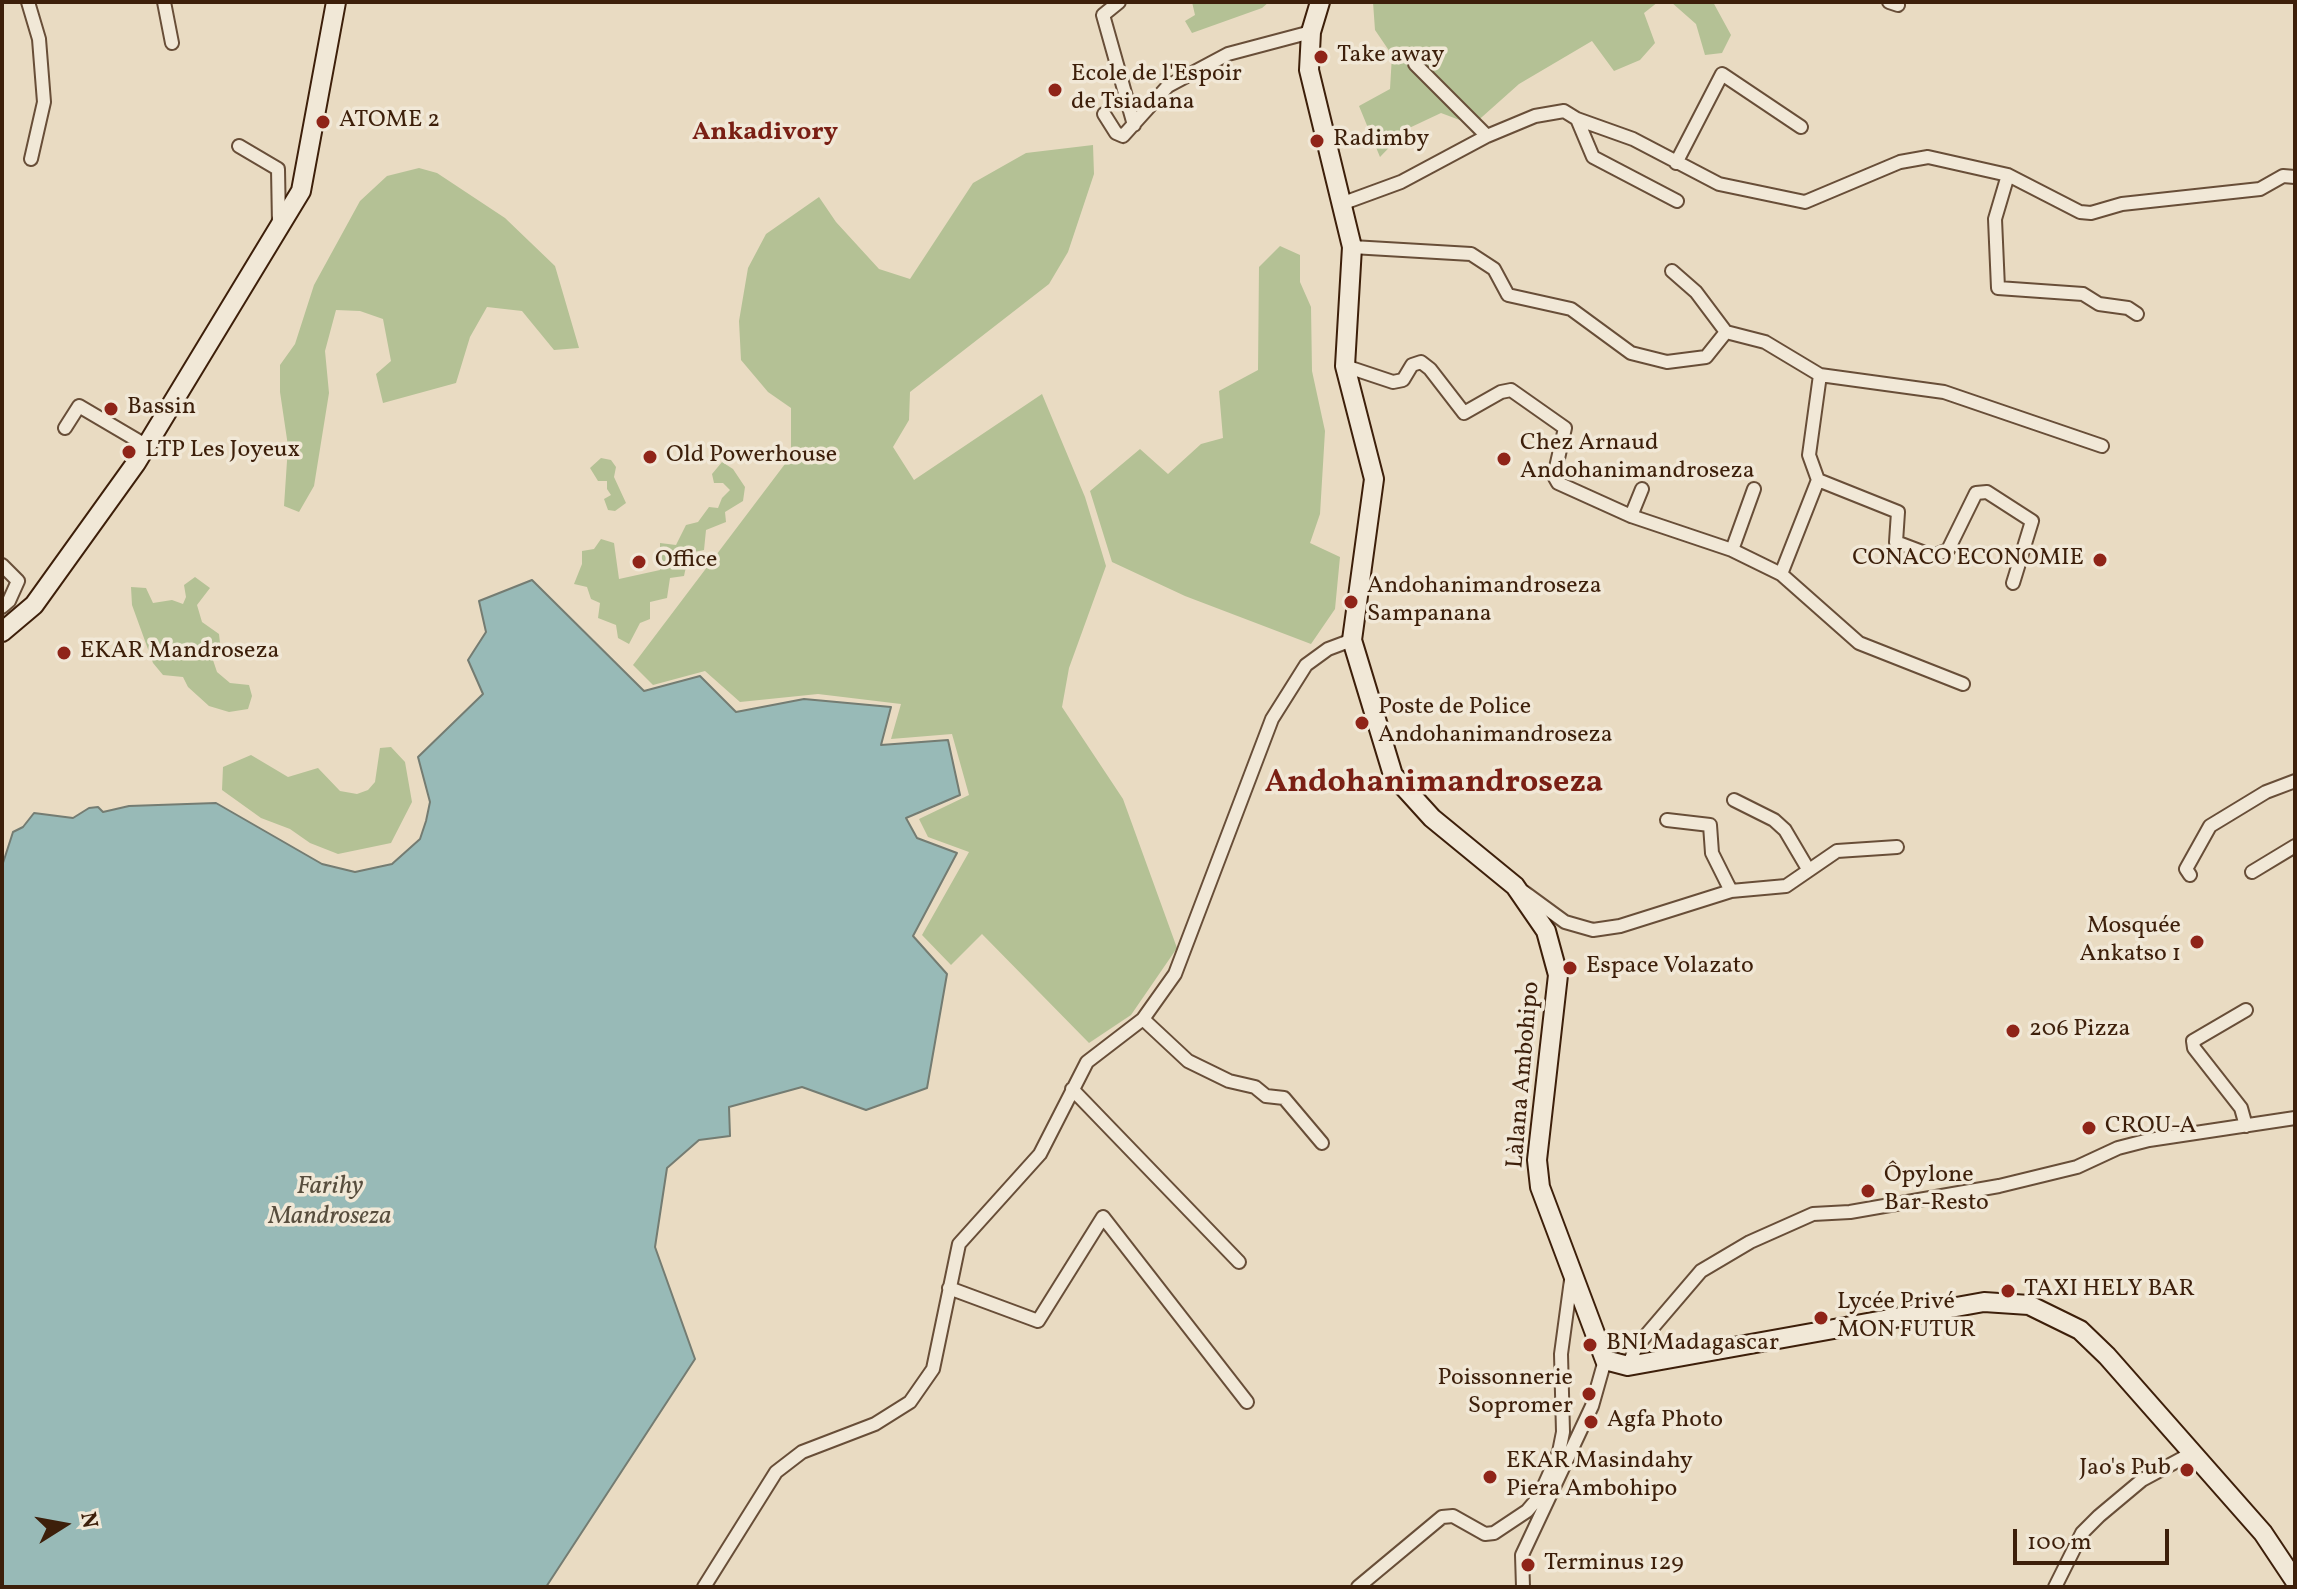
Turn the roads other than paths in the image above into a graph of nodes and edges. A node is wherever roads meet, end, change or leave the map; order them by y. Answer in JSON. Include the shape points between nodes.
{"nodes":[{"id":1,"x":28,"y":2,"type":"edge"},
{"id":2,"x":164,"y":2,"type":"edge"},
{"id":3,"x":336,"y":2,"type":"edge"},
{"id":4,"x":1119,"y":2,"type":"edge"},
{"id":5,"x":1320,"y":2,"type":"edge"},
{"id":6,"x":1311,"y":32,"type":"junction"},
{"id":7,"x":172,"y":43,"type":"dead end"},
{"id":8,"x":1415,"y":64,"type":"dead end"},
{"id":9,"x":1104,"y":114,"type":"dead end"},
{"id":10,"x":1577,"y":119,"type":"junction"},
{"id":11,"x":1134,"y":125,"type":"junction"},
{"id":12,"x":1801,"y":127,"type":"dead end"},
{"id":13,"x":1487,"y":136,"type":"junction"},
{"id":14,"x":239,"y":146,"type":"dead end"},
{"id":15,"x":31,"y":159,"type":"dead end"},
{"id":16,"x":1676,"y":163,"type":"junction"},
{"id":17,"x":2008,"y":175,"type":"junction"},
{"id":18,"x":2295,"y":177,"type":"edge"},
{"id":19,"x":1677,"y":201,"type":"dead end"},
{"id":20,"x":1341,"y":204,"type":"junction"},
{"id":21,"x":1352,"y":247,"type":"junction"},
{"id":22,"x":255,"y":269,"type":"junction"},
{"id":23,"x":1672,"y":271,"type":"dead end"},
{"id":24,"x":2137,"y":314,"type":"dead end"},
{"id":25,"x":1726,"y":332,"type":"junction"},
{"id":26,"x":1345,"y":366,"type":"junction"},
{"id":27,"x":1820,"y":375,"type":"junction"},
{"id":28,"x":65,"y":428,"type":"dead end"},
{"id":29,"x":147,"y":446,"type":"junction"},
{"id":30,"x":2102,"y":446,"type":"dead end"},
{"id":31,"x":1818,"y":480,"type":"junction"},
{"id":32,"x":1642,"y":489,"type":"dead end"},
{"id":33,"x":1754,"y":489,"type":"dead end"},
{"id":34,"x":1631,"y":516,"type":"junction"},
{"id":35,"x":1732,"y":550,"type":"junction"},
{"id":36,"x":2,"y":565,"type":"edge"},
{"id":37,"x":1781,"y":574,"type":"junction"},
{"id":38,"x":2013,"y":583,"type":"dead end"},
{"id":39,"x":2,"y":607,"type":"edge"},
{"id":40,"x":2,"y":632,"type":"edge"},
{"id":41,"x":1352,"y":640,"type":"junction"},
{"id":42,"x":1963,"y":684,"type":"dead end"},
{"id":43,"x":2295,"y":781,"type":"edge"},
{"id":44,"x":1734,"y":800,"type":"dead end"},
{"id":45,"x":1667,"y":820,"type":"dead end"},
{"id":46,"x":2295,"y":846,"type":"edge"},
{"id":47,"x":1897,"y":847,"type":"dead end"},
{"id":48,"x":1808,"y":869,"type":"junction"},
{"id":49,"x":2252,"y":872,"type":"dead end"},
{"id":50,"x":2190,"y":875,"type":"dead end"},
{"id":51,"x":1515,"y":886,"type":"junction"},
{"id":52,"x":1731,"y":891,"type":"junction"},
{"id":53,"x":2246,"y":1010,"type":"dead end"},
{"id":54,"x":1143,"y":1019,"type":"junction"},
{"id":55,"x":1072,"y":1089,"type":"junction"},
{"id":56,"x":2295,"y":1118,"type":"edge"},
{"id":57,"x":2246,"y":1126,"type":"junction"},
{"id":58,"x":1322,"y":1143,"type":"dead end"},
{"id":59,"x":1239,"y":1262,"type":"dead end"},
{"id":60,"x":1571,"y":1277,"type":"junction"},
{"id":61,"x":949,"y":1288,"type":"junction"},
{"id":62,"x":1605,"y":1360,"type":"junction"},
{"id":63,"x":1628,"y":1366,"type":"junction"},
{"id":64,"x":1247,"y":1402,"type":"dead end"},
{"id":65,"x":2194,"y":1452,"type":"junction"},
{"id":66,"x":2295,"y":1581,"type":"edge"},
{"id":67,"x":704,"y":1587,"type":"edge"},
{"id":68,"x":1358,"y":1587,"type":"edge"},
{"id":69,"x":1523,"y":1587,"type":"edge"},
{"id":70,"x":2055,"y":1587,"type":"edge"}],
"edges":[{"from":1,"to":15,"type":"street","via":[[39,39],[44,102]]},
{"from":2,"to":7,"type":"street"},
{"from":3,"to":22,"type":"street","via":[[304,183]]},
{"from":4,"to":11,"type":"street","via":[[1103,15]]},
{"from":5,"to":6,"type":"street","name":"Làlana Ambohipo"},
{"from":6,"to":11,"type":"street","via":[[1228,54],[1168,86]]},
{"from":6,"to":20,"type":"street","name":"Làlana Ambohipo","via":[[1309,70]]},
{"from":8,"to":13,"type":"street"},
{"from":9,"to":11,"type":"street","via":[[1119,136]]},
{"from":10,"to":13,"type":"street","via":[[1564,111],[1535,116]]},
{"from":10,"to":16,"type":"street","via":[[1633,139]]},
{"from":10,"to":19,"type":"street","via":[[1593,157]]},
{"from":12,"to":16,"type":"street","via":[[1722,74]]},
{"from":13,"to":20,"type":"street","via":[[1401,182]]},
{"from":14,"to":22,"type":"street","via":[[278,169],[281,220]]},
{"from":16,"to":17,"type":"street","via":[[1719,184],[1805,202],[1900,162],[1928,157]]},
{"from":17,"to":18,"type":"street","via":[[2091,213],[2122,204],[2260,189],[2283,176]]},
{"from":17,"to":24,"type":"street","via":[[1995,219],[1998,288],[2083,294]]},
{"from":20,"to":21,"type":"street","name":"Làlana Ambohipo"},
{"from":21,"to":25,"type":"street","via":[[1471,254],[1494,269],[1508,295],[1571,309],[1631,353],[1667,362],[1706,357]]},
{"from":21,"to":26,"type":"street","name":"Làlana Ambohipo"},
{"from":22,"to":29,"type":"street"},
{"from":23,"to":25,"type":"street","via":[[1696,292]]},
{"from":25,"to":27,"type":"street","via":[[1765,342]]},
{"from":26,"to":34,"type":"street","via":[[1393,382],[1403,380],[1412,365],[1421,362],[1464,413],[1511,390],[1565,428],[1555,469],[1558,483]]},
{"from":26,"to":41,"type":"street","name":"Làlana Ambohipo","via":[[1374,479]]},
{"from":27,"to":30,"type":"street","via":[[1944,392]]},
{"from":27,"to":31,"type":"street","via":[[1809,455]]},
{"from":28,"to":29,"type":"street","via":[[79,406]]},
{"from":29,"to":40,"type":"street","via":[[34,605]]},
{"from":31,"to":37,"type":"street"},
{"from":31,"to":38,"type":"street","via":[[1898,512],[1896,542],[1933,556],[1948,550],[1976,493],[1987,492],[2032,521]]},
{"from":32,"to":34,"type":"street"},
{"from":33,"to":35,"type":"street"},
{"from":34,"to":35,"type":"street"},
{"from":35,"to":37,"type":"street"},
{"from":36,"to":39,"type":"street","via":[[18,581]]},
{"from":37,"to":42,"type":"street","via":[[1859,643]]},
{"from":41,"to":51,"type":"street","name":"Làlana Ambohipo","via":[[1393,775],[1432,818]]},
{"from":41,"to":54,"type":"street","via":[[1306,665],[1289,688],[1272,719],[1175,974]]},
{"from":43,"to":50,"type":"street","via":[[2210,826],[2186,869]]},
{"from":44,"to":48,"type":"street","via":[[1785,830]]},
{"from":45,"to":52,"type":"street","via":[[1710,825],[1712,853]]},
{"from":46,"to":49,"type":"street"},
{"from":47,"to":48,"type":"street","via":[[1837,851]]},
{"from":48,"to":52,"type":"street","via":[[1786,886]]},
{"from":51,"to":52,"type":"street","via":[[1565,922],[1593,930]]},
{"from":51,"to":60,"type":"street","name":"Làlana Ambohipo","via":[[1546,931],[1558,975],[1537,1160],[1540,1187]]},
{"from":53,"to":57,"type":"street","via":[[2193,1041],[2241,1108]]},
{"from":54,"to":55,"type":"street","via":[[1087,1062]]},
{"from":54,"to":58,"type":"street","via":[[1188,1061],[1266,1096],[1284,1098]]},
{"from":55,"to":59,"type":"street"},
{"from":55,"to":61,"type":"street","via":[[1040,1154],[959,1244]]},
{"from":56,"to":57,"type":"street"},
{"from":57,"to":63,"type":"street","via":[[2149,1140],[2077,1167],[1999,1186],[1813,1214],[1701,1271],[1636,1347]]},
{"from":60,"to":62,"type":"street","name":"Làlana Ambohipo"},
{"from":60,"to":68,"type":"street","via":[[1561,1354],[1563,1432],[1539,1497],[1494,1533],[1485,1534],[1453,1516],[1442,1517]]},
{"from":61,"to":64,"type":"street","via":[[1038,1321],[1103,1217]]},
{"from":61,"to":67,"type":"street","via":[[933,1369],[910,1402],[875,1424],[802,1452],[776,1472]]},
{"from":62,"to":63,"type":"street"},
{"from":62,"to":69,"type":"street","via":[[1592,1406],[1522,1555]]},
{"from":63,"to":65,"type":"street","via":[[1984,1302],[2013,1302],[2080,1330]]},
{"from":65,"to":66,"type":"street","via":[[2263,1533]]},
{"from":65,"to":70,"type":"street","via":[[2142,1480],[2099,1516],[2082,1533]]}]}
